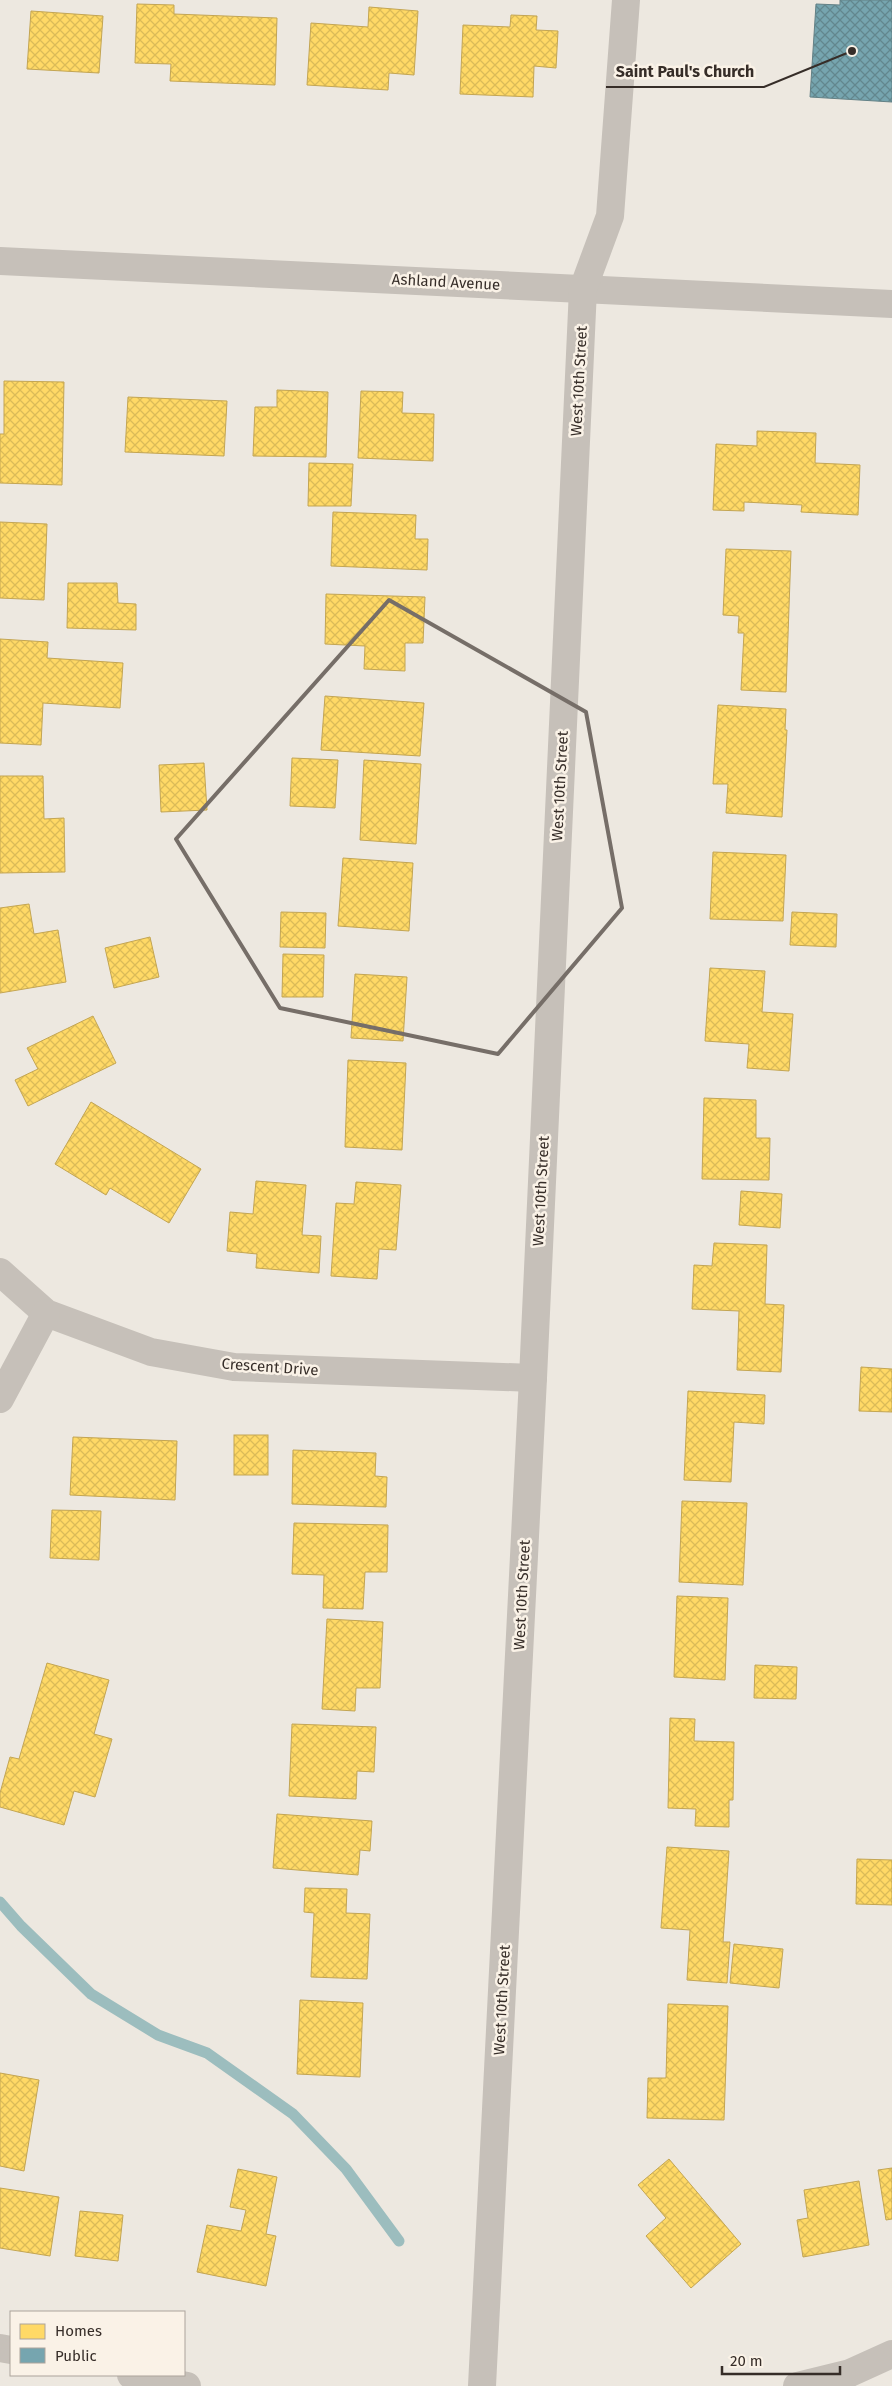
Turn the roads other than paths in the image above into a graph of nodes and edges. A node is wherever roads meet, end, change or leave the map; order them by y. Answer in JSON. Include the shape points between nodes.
{"nodes":[{"id":1,"x":626,"y":0,"type":"edge"},
{"id":2,"x":0,"y":261,"type":"edge"},
{"id":3,"x":583,"y":289,"type":"junction"},
{"id":4,"x":892,"y":304,"type":"edge"},
{"id":5,"x":0,"y":1272,"type":"edge"},
{"id":6,"x":46,"y":1313,"type":"junction"},
{"id":7,"x":533,"y":1378,"type":"junction"},
{"id":8,"x":0,"y":1399,"type":"edge"},
{"id":9,"x":892,"y":2354,"type":"edge"},
{"id":10,"x":136,"y":2376,"type":"edge"},
{"id":11,"x":186,"y":2386,"type":"edge"},
{"id":12,"x":482,"y":2386,"type":"edge"},
{"id":13,"x":797,"y":2386,"type":"edge"}],
"edges":[{"from":1,"to":3,"type":"street","name":"West 10th Street","via":[[610,216]]},
{"from":2,"to":3,"type":"street","name":"Ashland Avenue"},
{"from":3,"to":4,"type":"street","name":"Ashland Avenue"},
{"from":3,"to":7,"type":"street","name":"West 10th Street"},
{"from":5,"to":6,"type":"street","name":"Crescent Drive"},
{"from":6,"to":7,"type":"street","name":"Crescent Drive","via":[[152,1352],[234,1367]]},
{"from":6,"to":8,"type":"street"},
{"from":7,"to":12,"type":"street","name":"West 10th Street"},
{"from":9,"to":13,"type":"street","via":[[850,2373]]},
{"from":10,"to":11,"type":"street"}]}
